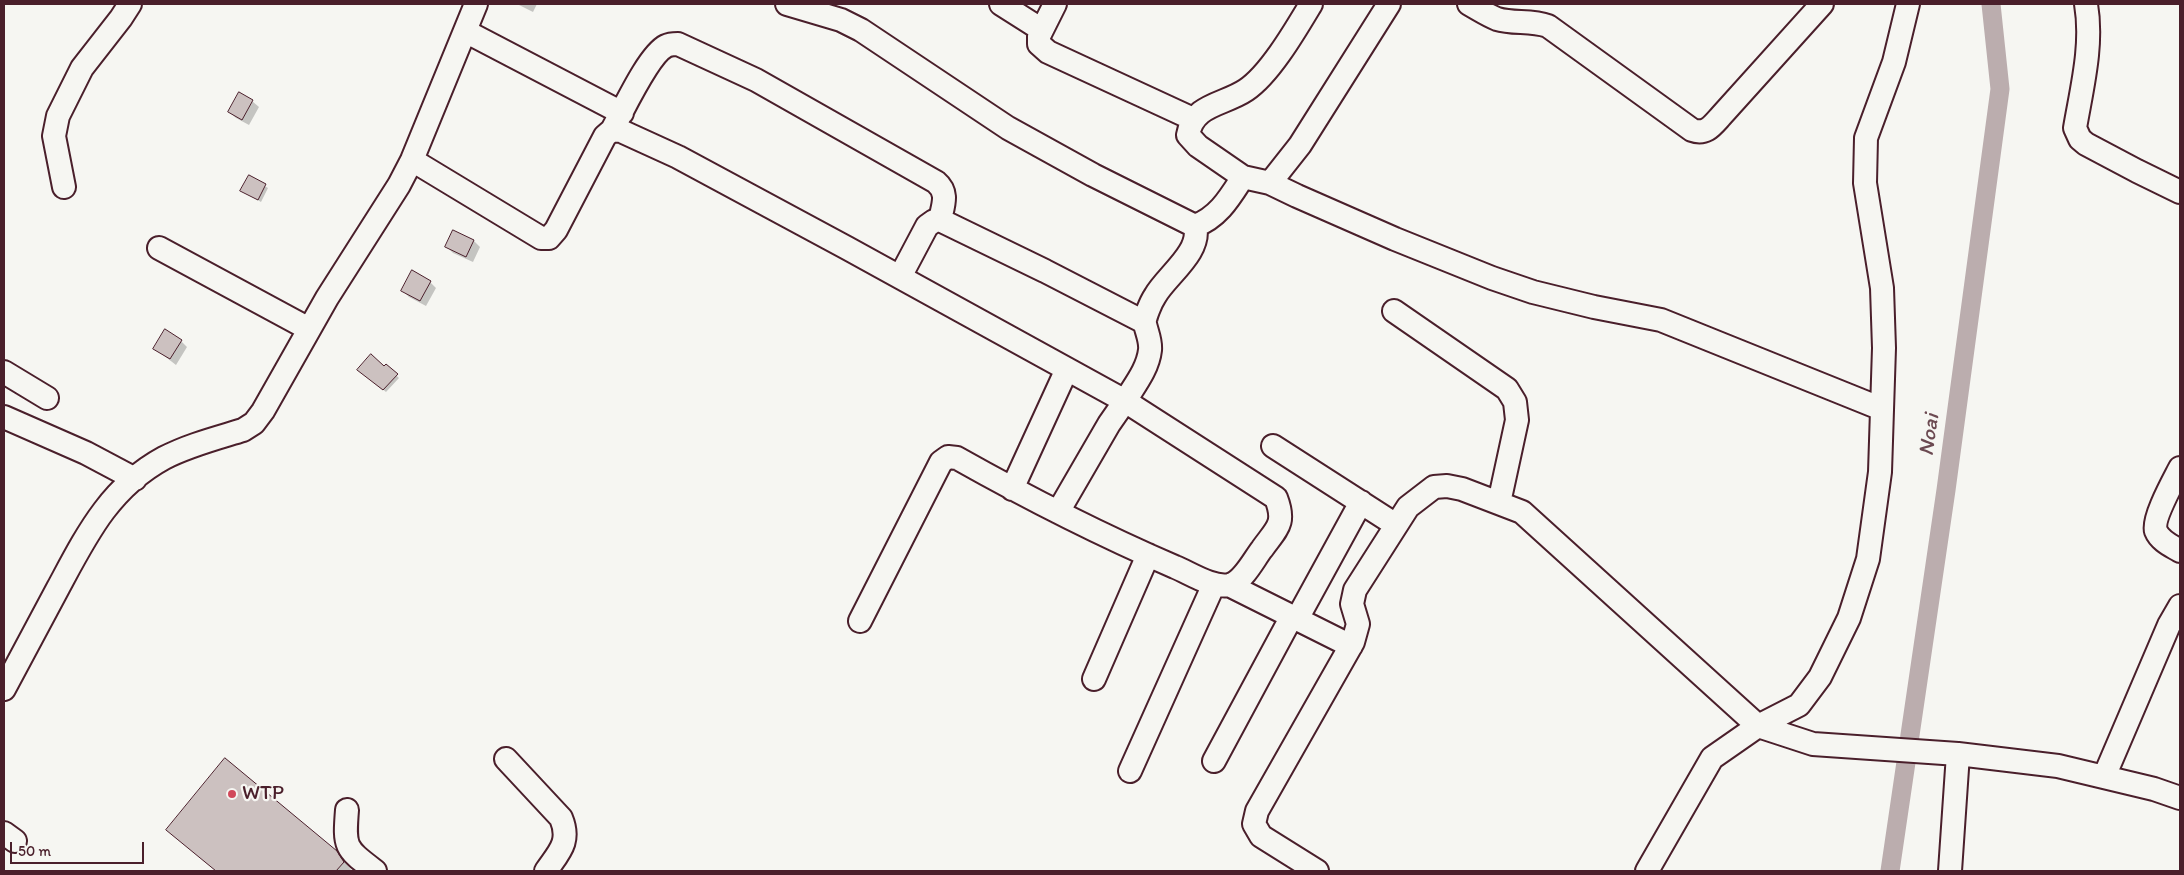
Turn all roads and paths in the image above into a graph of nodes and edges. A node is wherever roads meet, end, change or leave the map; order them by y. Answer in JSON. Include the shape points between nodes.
{"nodes":[{"id":1,"x":130,"y":4,"type":"edge"},
{"id":2,"x":476,"y":4,"type":"edge"},
{"id":3,"x":787,"y":4,"type":"edge"},
{"id":4,"x":1001,"y":4,"type":"edge"},
{"id":5,"x":1055,"y":4,"type":"edge"},
{"id":6,"x":1311,"y":4,"type":"edge"},
{"id":7,"x":1389,"y":4,"type":"edge"},
{"id":8,"x":1469,"y":4,"type":"edge"},
{"id":9,"x":1822,"y":4,"type":"edge"},
{"id":10,"x":1908,"y":4,"type":"edge"},
{"id":11,"x":2086,"y":4,"type":"edge"},
{"id":12,"x":1042,"y":30,"type":"junction"},
{"id":13,"x":465,"y":31,"type":"junction"},
{"id":14,"x":1193,"y":119,"type":"junction"},
{"id":15,"x":617,"y":122,"type":"junction"},
{"id":16,"x":412,"y":160,"type":"junction"},
{"id":17,"x":1243,"y":177,"type":"junction"},
{"id":18,"x":1270,"y":182,"type":"junction"},
{"id":19,"x":64,"y":188,"type":"dead end"},
{"id":20,"x":2180,"y":192,"type":"edge"},
{"id":21,"x":940,"y":220,"type":"junction"},
{"id":22,"x":1195,"y":226,"type":"junction"},
{"id":23,"x":159,"y":248,"type":"dead end"},
{"id":24,"x":900,"y":277,"type":"junction"},
{"id":25,"x":1394,"y":311,"type":"dead end"},
{"id":26,"x":1144,"y":322,"type":"junction"},
{"id":27,"x":309,"y":329,"type":"junction"},
{"id":28,"x":1067,"y":369,"type":"junction"},
{"id":29,"x":6,"y":379,"type":"edge"},
{"id":30,"x":47,"y":398,"type":"dead end"},
{"id":31,"x":1125,"y":401,"type":"junction"},
{"id":32,"x":1882,"y":409,"type":"junction"},
{"id":33,"x":4,"y":417,"type":"edge"},
{"id":34,"x":1273,"y":446,"type":"dead end"},
{"id":35,"x":2180,"y":468,"type":"edge"},
{"id":36,"x":135,"y":479,"type":"junction"},
{"id":37,"x":1012,"y":489,"type":"junction"},
{"id":38,"x":1361,"y":502,"type":"junction"},
{"id":39,"x":1499,"y":503,"type":"junction"},
{"id":40,"x":1058,"y":512,"type":"junction"},
{"id":41,"x":1396,"y":525,"type":"junction"},
{"id":42,"x":2180,"y":551,"type":"edge"},
{"id":43,"x":1148,"y":555,"type":"junction"},
{"id":44,"x":1222,"y":584,"type":"junction"},
{"id":45,"x":2180,"y":606,"type":"edge"},
{"id":46,"x":1294,"y":617,"type":"junction"},
{"id":47,"x":860,"y":621,"type":"dead end"},
{"id":48,"x":1351,"y":646,"type":"junction"},
{"id":49,"x":1094,"y":679,"type":"dead end"},
{"id":50,"x":4,"y":689,"type":"edge"},
{"id":51,"x":1758,"y":726,"type":"junction"},
{"id":52,"x":1954,"y":754,"type":"junction"},
{"id":53,"x":506,"y":759,"type":"dead end"},
{"id":54,"x":1214,"y":761,"type":"dead end"},
{"id":55,"x":1130,"y":771,"type":"dead end"},
{"id":56,"x":2104,"y":777,"type":"junction"},
{"id":57,"x":2180,"y":798,"type":"edge"},
{"id":58,"x":347,"y":810,"type":"dead end"},
{"id":59,"x":375,"y":871,"type":"edge"},
{"id":60,"x":546,"y":871,"type":"edge"},
{"id":61,"x":1317,"y":871,"type":"edge"},
{"id":62,"x":1648,"y":871,"type":"edge"},
{"id":63,"x":1950,"y":871,"type":"edge"}],
"edges":[{"from":1,"to":19,"type":"street","via":[[82,68],[58,116],[54,136]]},
{"from":2,"to":13,"type":"street"},
{"from":3,"to":22,"type":"street","via":[[861,30],[1008,128]]},
{"from":4,"to":12,"type":"street"},
{"from":5,"to":12,"type":"street"},
{"from":6,"to":14,"type":"street","via":[[1263,75],[1246,90],[1196,114]]},
{"from":7,"to":18,"type":"street","via":[[1300,145]]},
{"from":8,"to":9,"type":"street","via":[[1497,19],[1548,26],[1699,133],[1706,132],[1722,116]]},
{"from":10,"to":32,"type":"street","via":[[1894,62],[1866,138],[1865,182],[1882,288]]},
{"from":11,"to":20,"type":"street","via":[[2088,45],[2075,128],[2077,134],[2086,144]]},
{"from":12,"to":14,"type":"street","via":[[1039,44],[1048,52]]},
{"from":13,"to":15,"type":"street"},
{"from":13,"to":16,"type":"street"},
{"from":14,"to":17,"type":"street","via":[[1188,135],[1198,146]]},
{"from":15,"to":16,"type":"street","via":[[605,136],[549,238],[541,238]]},
{"from":15,"to":21,"type":"street","via":[[659,51],[668,45],[689,47],[756,80],[936,182],[945,194]]},
{"from":15,"to":24,"type":"street","via":[[621,130]]},
{"from":16,"to":27,"type":"street"},
{"from":17,"to":18,"type":"street"},
{"from":17,"to":22,"type":"street","via":[[1223,208],[1207,222]]},
{"from":18,"to":32,"type":"street","via":[[1395,239],[1492,278],[1533,292],[1661,320]]},
{"from":21,"to":24,"type":"street","via":[[927,226]]},
{"from":21,"to":26,"type":"street"},
{"from":22,"to":26,"type":"street","via":[[1198,234],[1195,242],[1155,296]]},
{"from":23,"to":27,"type":"street"},
{"from":24,"to":28,"type":"street"},
{"from":25,"to":39,"type":"street","via":[[1507,389],[1515,402],[1517,420]]},
{"from":26,"to":31,"type":"street","via":[[1150,349],[1146,366]]},
{"from":27,"to":36,"type":"street","via":[[254,423],[164,459]]},
{"from":28,"to":31,"type":"street"},
{"from":28,"to":37,"type":"street"},
{"from":29,"to":30,"type":"street"},
{"from":31,"to":40,"type":"street"},
{"from":31,"to":44,"type":"street","via":[[1276,498],[1282,514],[1277,528],[1239,579]]},
{"from":32,"to":51,"type":"street","via":[[1880,472],[1868,559],[1849,618],[1820,677],[1799,704]]},
{"from":33,"to":36,"type":"street","via":[[86,453]]},
{"from":34,"to":38,"type":"street"},
{"from":35,"to":42,"type":"street","via":[[2155,529],[2161,538]]},
{"from":36,"to":50,"type":"street","via":[[98,516],[82,540]]},
{"from":37,"to":40,"type":"street"},
{"from":37,"to":47,"type":"street","via":[[958,458],[948,457],[941,462]]},
{"from":38,"to":41,"type":"street"},
{"from":38,"to":46,"type":"street"},
{"from":39,"to":41,"type":"street","via":[[1462,489],[1434,487],[1408,507]]},
{"from":39,"to":51,"type":"street","via":[[1522,512]]},
{"from":40,"to":43,"type":"street"},
{"from":41,"to":48,"type":"street","via":[[1355,590],[1352,604],[1358,624]]},
{"from":43,"to":44,"type":"street"},
{"from":43,"to":49,"type":"street"},
{"from":44,"to":46,"type":"street"},
{"from":44,"to":55,"type":"street"},
{"from":45,"to":56,"type":"street"},
{"from":46,"to":48,"type":"street"},
{"from":46,"to":54,"type":"street"},
{"from":48,"to":61,"type":"street","via":[[1256,811],[1254,824],[1261,836]]},
{"from":51,"to":52,"type":"street","via":[[1813,744]]},
{"from":51,"to":62,"type":"street","via":[[1712,758]]},
{"from":52,"to":56,"type":"street","via":[[2058,766]]},
{"from":52,"to":63,"type":"street"},
{"from":53,"to":60,"type":"street","via":[[561,818],[565,828],[562,847]]},
{"from":56,"to":57,"type":"street"},
{"from":58,"to":59,"type":"street","via":[[344,836],[347,846]]}]}
